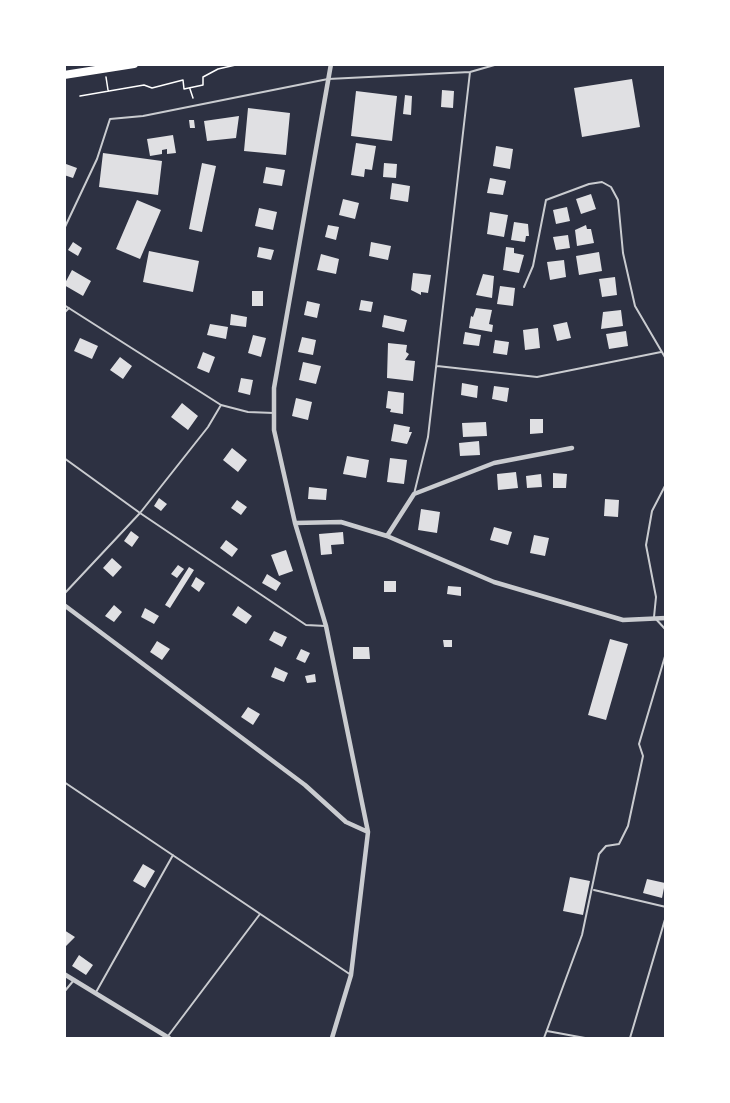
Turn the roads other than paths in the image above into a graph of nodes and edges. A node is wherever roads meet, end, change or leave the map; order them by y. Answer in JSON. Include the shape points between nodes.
{"nodes":[{"id":1,"x":134,"y":64,"type":"edge"},
{"id":2,"x":323,"y":64,"type":"edge"},
{"id":3,"x":331,"y":64,"type":"edge"},
{"id":4,"x":498,"y":64,"type":"edge"},
{"id":5,"x":329,"y":71,"type":"junction"},
{"id":6,"x":470,"y":72,"type":"junction"},
{"id":7,"x":64,"y":75,"type":"edge"},
{"id":8,"x":328,"y":79,"type":"junction"},
{"id":9,"x":64,"y":229,"type":"edge"},
{"id":10,"x":524,"y":287,"type":"dead end"},
{"id":11,"x":64,"y":305,"type":"edge"},
{"id":12,"x":69,"y":308,"type":"junction"},
{"id":13,"x":64,"y":313,"type":"edge"},
{"id":14,"x":661,"y":352,"type":"junction"},
{"id":15,"x":666,"y":359,"type":"edge"},
{"id":16,"x":437,"y":366,"type":"junction"},
{"id":17,"x":221,"y":405,"type":"junction"},
{"id":18,"x":273,"y":413,"type":"junction"},
{"id":19,"x":572,"y":448,"type":"dead end"},
{"id":20,"x":64,"y":458,"type":"edge"},
{"id":21,"x":666,"y":484,"type":"edge"},
{"id":22,"x":414,"y":494,"type":"junction"},
{"id":23,"x":140,"y":513,"type":"junction"},
{"id":24,"x":295,"y":523,"type":"junction"},
{"id":25,"x":387,"y":536,"type":"junction"},
{"id":26,"x":64,"y":594,"type":"edge"},
{"id":27,"x":64,"y":606,"type":"edge"},
{"id":28,"x":654,"y":617,"type":"junction"},
{"id":29,"x":666,"y":618,"type":"edge"},
{"id":30,"x":326,"y":626,"type":"junction"},
{"id":31,"x":666,"y":630,"type":"edge"},
{"id":32,"x":666,"y":653,"type":"edge"},
{"id":33,"x":64,"y":782,"type":"edge"},
{"id":34,"x":368,"y":832,"type":"junction"},
{"id":35,"x":173,"y":854,"type":"junction"},
{"id":36,"x":594,"y":890,"type":"junction"},
{"id":37,"x":666,"y":907,"type":"edge"},
{"id":38,"x":260,"y":914,"type":"junction"},
{"id":39,"x":666,"y":916,"type":"edge"},
{"id":40,"x":64,"y":974,"type":"edge"},
{"id":41,"x":351,"y":975,"type":"junction"},
{"id":42,"x":74,"y":981,"type":"junction"},
{"id":43,"x":64,"y":992,"type":"edge"},
{"id":44,"x":95,"y":994,"type":"junction"},
{"id":45,"x":546,"y":1031,"type":"junction"},
{"id":46,"x":167,"y":1038,"type":"edge"},
{"id":47,"x":332,"y":1038,"type":"edge"},
{"id":48,"x":544,"y":1038,"type":"edge"},
{"id":49,"x":585,"y":1038,"type":"edge"},
{"id":50,"x":630,"y":1038,"type":"edge"}],
"edges":[{"from":1,"to":7,"type":"highway"},
{"from":2,"to":5,"type":"street"},
{"from":3,"to":5,"type":"street"},
{"from":4,"to":6,"type":"lane"},
{"from":5,"to":8,"type":"street"},
{"from":6,"to":8,"type":"lane"},
{"from":6,"to":16,"type":"lane"},
{"from":8,"to":9,"type":"lane","via":[[143,116],[110,119],[97,159]]},
{"from":8,"to":18,"type":"street","via":[[274,388]]},
{"from":10,"to":14,"type":"lane","via":[[533,266],[546,200],[602,182],[618,200],[623,253],[635,306]]},
{"from":11,"to":12,"type":"lane"},
{"from":12,"to":13,"type":"lane"},
{"from":12,"to":17,"type":"lane"},
{"from":14,"to":15,"type":"lane"},
{"from":14,"to":16,"type":"lane","via":[[537,377]]},
{"from":16,"to":22,"type":"lane","via":[[428,437]]},
{"from":17,"to":18,"type":"lane"},
{"from":17,"to":23,"type":"lane"},
{"from":18,"to":24,"type":"street"},
{"from":19,"to":22,"type":"street","via":[[494,463]]},
{"from":20,"to":23,"type":"lane"},
{"from":21,"to":28,"type":"lane","via":[[651,511],[646,545],[656,597]]},
{"from":22,"to":25,"type":"street"},
{"from":23,"to":26,"type":"lane"},
{"from":23,"to":30,"type":"lane","via":[[306,624]]},
{"from":24,"to":25,"type":"street","via":[[341,522]]},
{"from":24,"to":30,"type":"street"},
{"from":25,"to":28,"type":"street","via":[[494,582],[623,620]]},
{"from":27,"to":34,"type":"street","via":[[305,785],[346,822]]},
{"from":28,"to":29,"type":"street"},
{"from":28,"to":31,"type":"lane"},
{"from":30,"to":34,"type":"street"},
{"from":32,"to":36,"type":"lane","via":[[639,744],[643,756],[628,826],[619,844],[606,846],[599,854]]},
{"from":33,"to":35,"type":"lane"},
{"from":34,"to":41,"type":"street"},
{"from":35,"to":38,"type":"lane"},
{"from":35,"to":44,"type":"lane"},
{"from":36,"to":37,"type":"lane"},
{"from":36,"to":45,"type":"lane","via":[[582,935]]},
{"from":38,"to":41,"type":"lane"},
{"from":38,"to":46,"type":"lane"},
{"from":39,"to":50,"type":"lane"},
{"from":40,"to":42,"type":"street"},
{"from":41,"to":47,"type":"street"},
{"from":42,"to":43,"type":"lane"},
{"from":42,"to":44,"type":"street"},
{"from":44,"to":46,"type":"street"},
{"from":45,"to":48,"type":"lane"},
{"from":45,"to":49,"type":"lane"}]}
